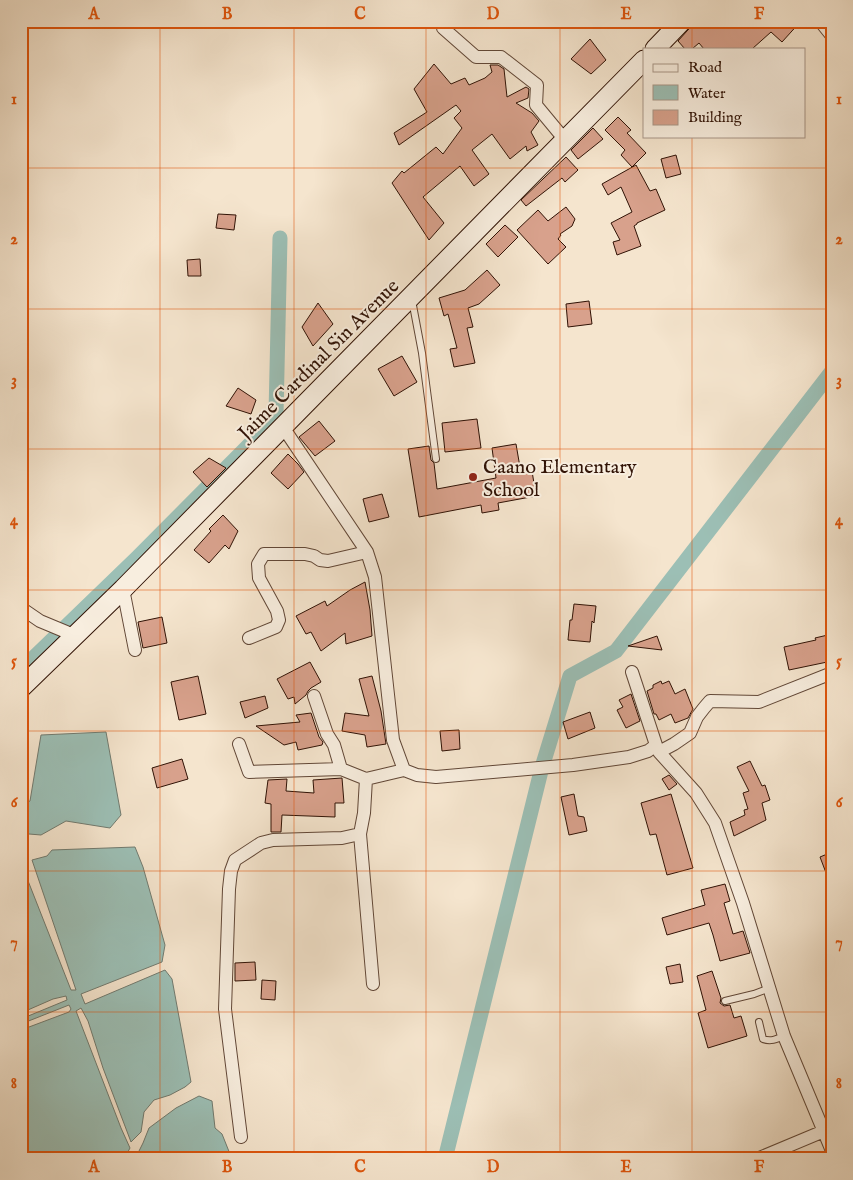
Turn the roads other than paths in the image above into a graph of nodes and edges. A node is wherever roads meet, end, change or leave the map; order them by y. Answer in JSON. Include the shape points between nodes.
{"nodes":[{"id":1,"x":682,"y":21,"type":"edge"},
{"id":2,"x":820,"y":21,"type":"edge"},
{"id":3,"x":444,"y":28,"type":"dead end"},
{"id":4,"x":832,"y":36,"type":"edge"},
{"id":5,"x":656,"y":48,"type":"edge"},
{"id":6,"x":643,"y":61,"type":"edge"},
{"id":7,"x":565,"y":140,"type":"junction"},
{"id":8,"x":412,"y":296,"type":"junction"},
{"id":9,"x":283,"y":427,"type":"junction"},
{"id":10,"x":436,"y":458,"type":"dead end"},
{"id":11,"x":367,"y":552,"type":"junction"},
{"id":12,"x":123,"y":589,"type":"junction"},
{"id":13,"x":21,"y":608,"type":"edge"},
{"id":14,"x":76,"y":636,"type":"junction"},
{"id":15,"x":248,"y":638,"type":"dead end"},
{"id":16,"x":135,"y":650,"type":"dead end"},
{"id":17,"x":632,"y":672,"type":"dead end"},
{"id":18,"x":832,"y":673,"type":"edge"},
{"id":19,"x":21,"y":688,"type":"edge"},
{"id":20,"x":314,"y":696,"type":"dead end"},
{"id":21,"x":239,"y":744,"type":"dead end"},
{"id":22,"x":657,"y":749,"type":"junction"},
{"id":23,"x":341,"y":769,"type":"junction"},
{"id":24,"x":404,"y":770,"type":"junction"},
{"id":25,"x":366,"y":779,"type":"junction"},
{"id":26,"x":360,"y":834,"type":"junction"},
{"id":27,"x":373,"y":984,"type":"dead end"},
{"id":28,"x":770,"y":988,"type":"junction"},
{"id":29,"x":725,"y":1001,"type":"dead end"},
{"id":30,"x":759,"y":1022,"type":"dead end"},
{"id":31,"x":784,"y":1036,"type":"junction"},
{"id":32,"x":824,"y":1131,"type":"junction"},
{"id":33,"x":241,"y":1137,"type":"dead end"},
{"id":34,"x":832,"y":1151,"type":"edge"},
{"id":35,"x":757,"y":1159,"type":"edge"}],
"edges":[{"from":1,"to":5,"type":"main road"},
{"from":2,"to":4,"type":"street"},
{"from":3,"to":7,"type":"street","via":[[476,57],[502,57],[537,85],[536,104]]},
{"from":6,"to":7,"type":"main road","name":"Jaime Cardinal Sin Avenue"},
{"from":7,"to":8,"type":"main road","name":"Jaime Cardinal Sin Avenue"},
{"from":8,"to":9,"type":"main road","name":"Jaime Cardinal Sin Avenue"},
{"from":8,"to":10,"type":"lane"},
{"from":9,"to":11,"type":"street"},
{"from":9,"to":12,"type":"main road","name":"Jaime Cardinal Sin Avenue"},
{"from":11,"to":15,"type":"street","via":[[328,561],[305,554],[264,554],[258,564],[259,578],[279,620],[276,627]]},
{"from":11,"to":24,"type":"street","via":[[375,577],[393,740]]},
{"from":12,"to":14,"type":"main road","name":"Jaime Cardinal Sin Avenue"},
{"from":12,"to":16,"type":"street"},
{"from":13,"to":14,"type":"street","via":[[40,621]]},
{"from":14,"to":19,"type":"main road","name":"Jaime Cardinal Sin Avenue"},
{"from":17,"to":22,"type":"street"},
{"from":18,"to":22,"type":"street","via":[[759,702],[710,701],[697,717],[690,733],[674,744]]},
{"from":20,"to":23,"type":"street"},
{"from":21,"to":23,"type":"street","via":[[249,772]]},
{"from":22,"to":24,"type":"street","via":[[629,757],[572,765],[436,777]]},
{"from":22,"to":28,"type":"street","via":[[696,792],[715,823]]},
{"from":23,"to":25,"type":"street"},
{"from":24,"to":25,"type":"street"},
{"from":25,"to":26,"type":"street"},
{"from":26,"to":27,"type":"street"},
{"from":26,"to":33,"type":"street","via":[[342,838],[273,840],[235,860],[231,871],[225,1009]]},
{"from":28,"to":29,"type":"lane"},
{"from":28,"to":31,"type":"street"},
{"from":30,"to":31,"type":"lane","via":[[763,1039]]},
{"from":31,"to":32,"type":"street"},
{"from":32,"to":34,"type":"street"},
{"from":32,"to":35,"type":"street"}]}
